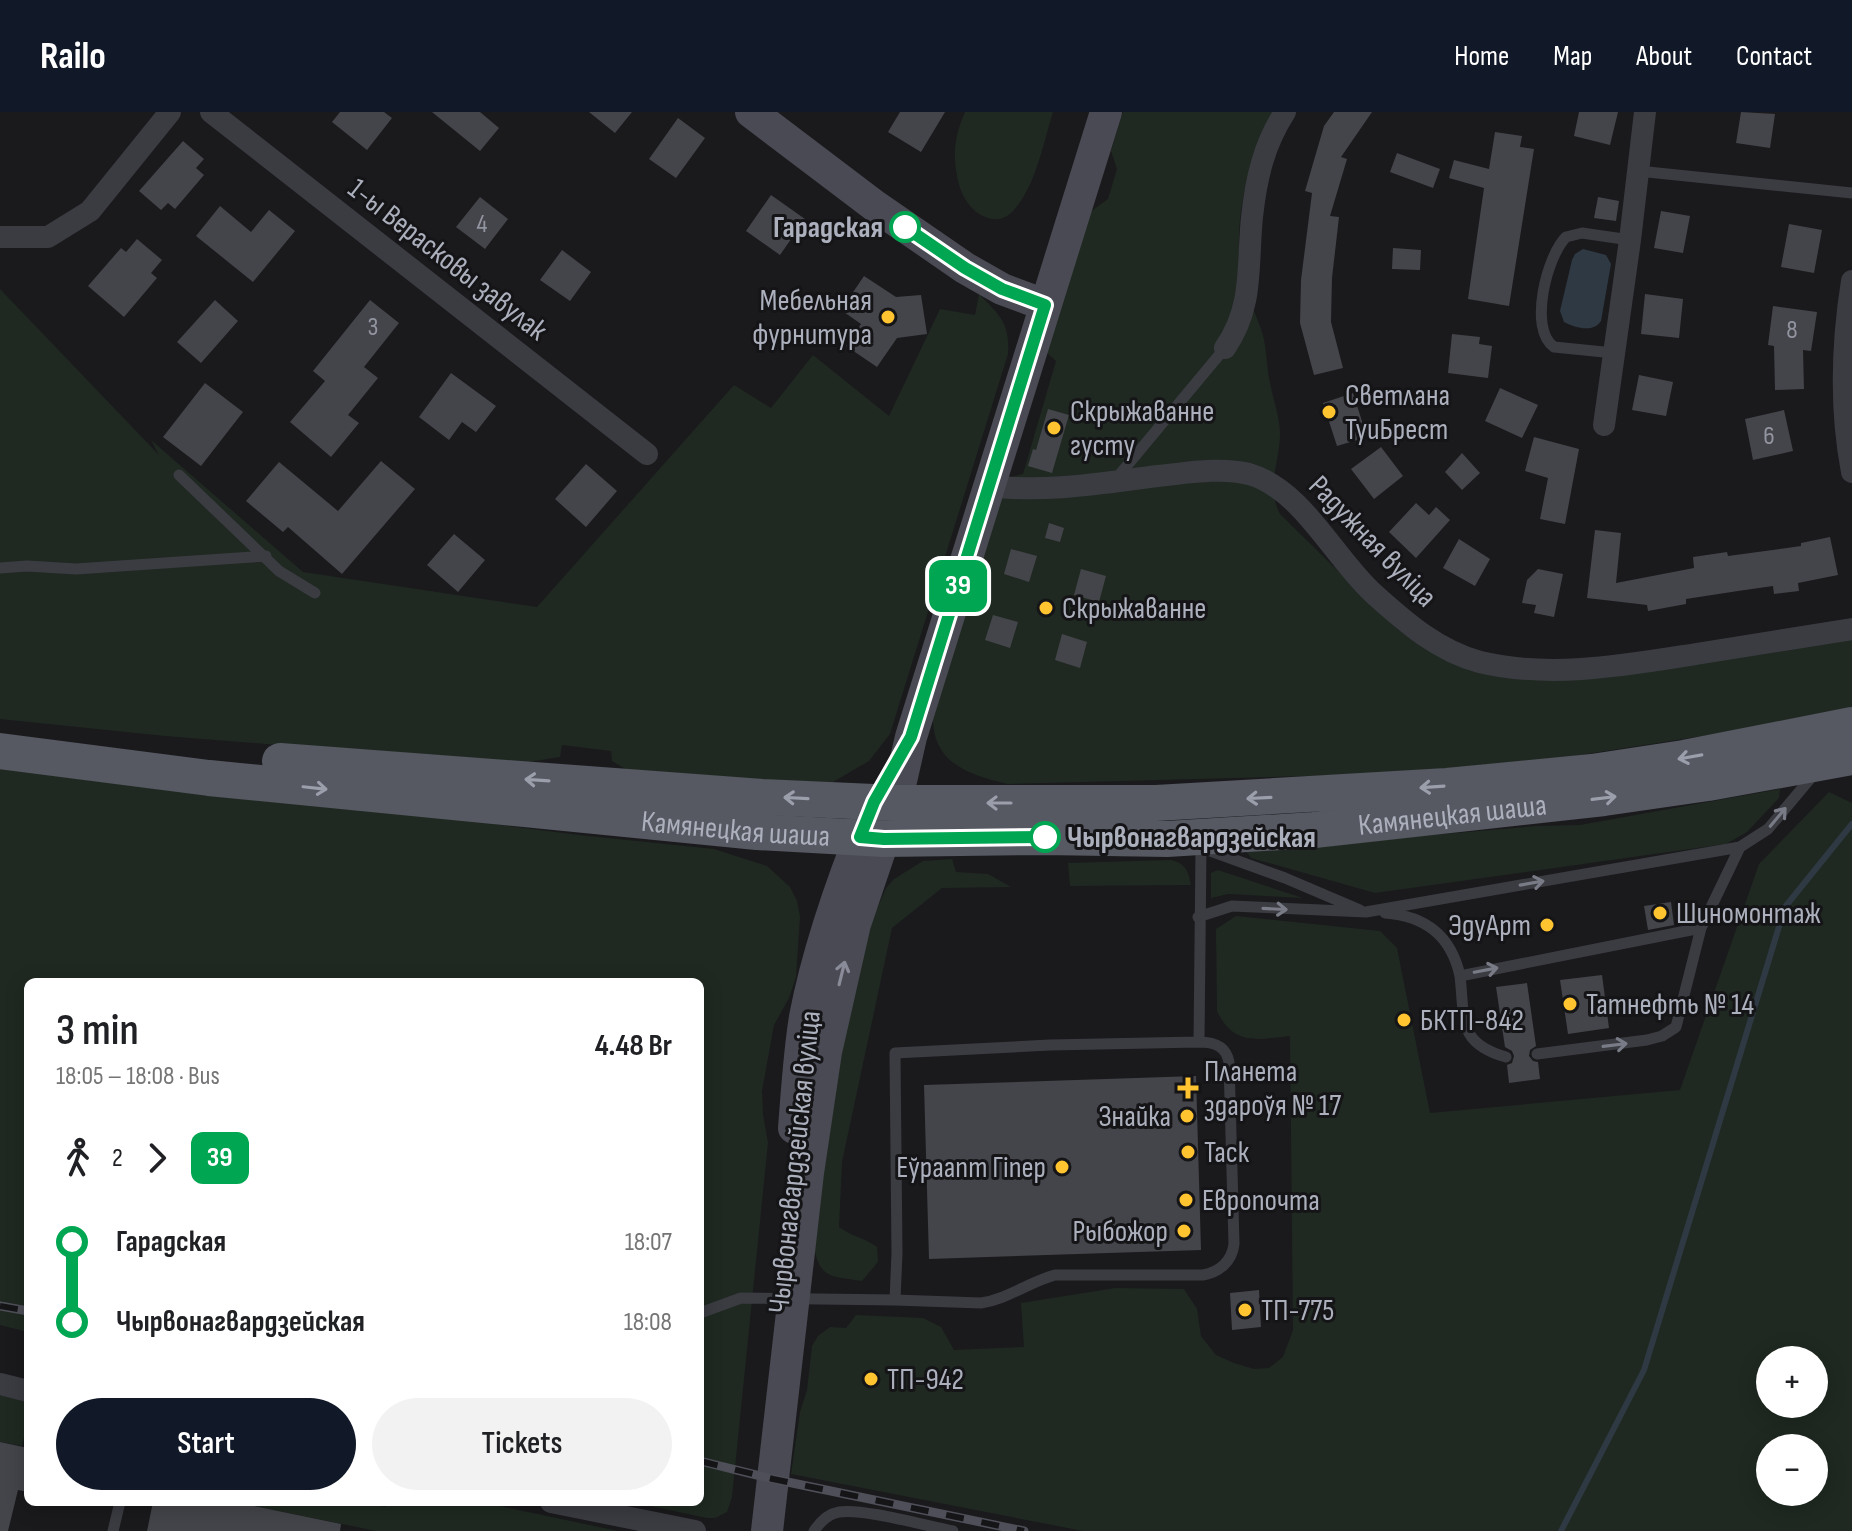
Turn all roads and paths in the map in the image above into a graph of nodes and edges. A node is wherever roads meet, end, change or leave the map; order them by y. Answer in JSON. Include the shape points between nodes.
{"nodes":[{"id":1,"x":170,"y":112,"type":"edge"},
{"id":2,"x":211,"y":112,"type":"edge"},
{"id":3,"x":751,"y":112,"type":"edge"},
{"id":4,"x":1106,"y":112,"type":"edge"},
{"id":5,"x":1285,"y":112,"type":"edge"},
{"id":6,"x":1645,"y":112,"type":"edge"},
{"id":7,"x":1638,"y":171,"type":"junction"},
{"id":8,"x":1852,"y":193,"type":"edge"},
{"id":9,"x":0,"y":238,"type":"edge"},
{"id":10,"x":1630,"y":240,"type":"junction"},
{"id":11,"x":1852,"y":281,"type":"edge"},
{"id":12,"x":1045,"y":305,"type":"junction"},
{"id":13,"x":1225,"y":348,"type":"joint"},
{"id":14,"x":1614,"y":353,"type":"junction"},
{"id":15,"x":1604,"y":425,"type":"dead end"},
{"id":16,"x":647,"y":454,"type":"dead end"},
{"id":17,"x":1852,"y":472,"type":"edge"},
{"id":18,"x":179,"y":475,"type":"dead end"},
{"id":19,"x":1113,"y":482,"type":"junction"},
{"id":20,"x":990,"y":486,"type":"junction"},
{"id":21,"x":266,"y":556,"type":"junction"},
{"id":22,"x":0,"y":568,"type":"edge"},
{"id":23,"x":315,"y":593,"type":"dead end"},
{"id":24,"x":1852,"y":629,"type":"edge"},
{"id":25,"x":0,"y":732,"type":"edge"},
{"id":26,"x":1845,"y":739,"type":"edge"},
{"id":27,"x":0,"y":751,"type":"edge"},
{"id":28,"x":885,"y":802,"type":"junction"},
{"id":29,"x":872,"y":838,"type":"junction"},
{"id":30,"x":1184,"y":844,"type":"junction"},
{"id":31,"x":1740,"y":847,"type":"junction"},
{"id":32,"x":1366,"y":912,"type":"junction"},
{"id":33,"x":1198,"y":917,"type":"junction"},
{"id":34,"x":1701,"y":928,"type":"junction"},
{"id":35,"x":1460,"y":976,"type":"junction"},
{"id":36,"x":1199,"y":1042,"type":"junction"},
{"id":37,"x":1537,"y":1054,"type":"dead end"},
{"id":38,"x":1506,"y":1057,"type":"dead end"},
{"id":39,"x":787,"y":1299,"type":"junction"},
{"id":40,"x":895,"y":1300,"type":"junction"},
{"id":41,"x":704,"y":1312,"type":"edge"},
{"id":42,"x":0,"y":1384,"type":"edge"},
{"id":43,"x":24,"y":1390,"type":"edge"},
{"id":44,"x":119,"y":1506,"type":"edge"},
{"id":45,"x":571,"y":1506,"type":"edge"},
{"id":46,"x":113,"y":1531,"type":"edge"},
{"id":47,"x":695,"y":1531,"type":"edge"},
{"id":48,"x":754,"y":1531,"type":"edge"},
{"id":49,"x":767,"y":1531,"type":"edge"},
{"id":50,"x":814,"y":1531,"type":"edge"},
{"id":51,"x":953,"y":1531,"type":"edge"}],
"edges":[{"from":1,"to":9,"type":"street","via":[[90,211],[48,237]]},
{"from":2,"to":16,"type":"street","name":"1-ы Верасковы завулак"},
{"from":3,"to":12,"type":"main road","via":[[965,268]]},
{"from":4,"to":12,"type":"main road","name":"Чырвонагвардзейская вуліца"},
{"from":5,"to":13,"type":"street","via":[[1263,155],[1244,312]]},
{"from":6,"to":7,"type":"street"},
{"from":7,"to":8,"type":"lane"},
{"from":7,"to":10,"type":"street"},
{"from":10,"to":14,"type":"street"},
{"from":10,"to":14,"type":"lane","via":[[1582,233],[1566,237],[1552,255],[1542,310],[1543,335],[1554,347]]},
{"from":11,"to":17,"type":"street","via":[[1844,350]]},
{"from":12,"to":20,"type":"main road","name":"Чырвонагвардзейская вуліца"},
{"from":13,"to":19,"type":"lane"},
{"from":14,"to":15,"type":"street"},
{"from":18,"to":21,"type":"lane"},
{"from":19,"to":20,"type":"street","name":"Радужная вуліца","via":[[1050,489]]},
{"from":19,"to":24,"type":"street","name":"Радужная вуліца","via":[[1220,472],[1246,473],[1268,482],[1294,502],[1404,621],[1439,645],[1478,661],[1530,670],[1635,663]]},
{"from":20,"to":28,"type":"main road","name":"Чырвонагвардзейская вуліца","via":[[911,737]]},
{"from":21,"to":22,"type":"lane","via":[[76,569]]},
{"from":21,"to":23,"type":"lane","via":[[279,571]]},
{"from":28,"to":25,"type":"main road","name":"Камянецкая шаша","one_way":true,"via":[[216,756]]},
{"from":26,"to":28,"type":"main road","name":"Камянецкая шаша","one_way":true,"via":[[1447,786],[1156,803]]},
{"from":30,"to":26,"type":"main road","name":"Камянецкая шаша","one_way":true,"via":[[1693,785]]},
{"from":31,"to":26,"type":"lane","one_way":true,"via":[[1768,829]]},
{"from":27,"to":29,"type":"main road","name":"Камянецкая шаша","one_way":true,"via":[[225,780],[757,832]]},
{"from":28,"to":29,"type":"main road","name":"Чырвонагвардзейская вуліца"},
{"from":29,"to":30,"type":"main road","name":"Камянецкая шаша","via":[[1045,837]]},
{"from":29,"to":39,"type":"main road","name":"Чырвонагвардзейская вуліца","via":[[830,1030]]},
{"from":30,"to":32,"type":"lane"},
{"from":30,"to":33,"type":"lane"},
{"from":32,"to":31,"type":"lane","one_way":true},
{"from":31,"to":34,"type":"lane"},
{"from":33,"to":32,"type":"lane","one_way":true,"via":[[1232,906]]},
{"from":32,"to":35,"type":"lane","via":[[1407,915],[1432,929],[1451,949]]},
{"from":33,"to":36,"type":"lane"},
{"from":35,"to":34,"type":"lane","one_way":true},
{"from":37,"to":34,"type":"lane","one_way":true,"via":[[1647,1040],[1676,1027]]},
{"from":35,"to":38,"type":"lane","via":[[1469,1036],[1483,1049]]},
{"from":36,"to":40,"type":"lane","via":[[895,1053]]},
{"from":36,"to":40,"type":"lane","via":[[1219,1045],[1229,1062],[1234,1244],[1218,1271],[1055,1275],[981,1303]]},
{"from":39,"to":40,"type":"lane"},
{"from":39,"to":41,"type":"lane","via":[[741,1298]]},
{"from":39,"to":48,"type":"main road","name":"Чырвонагвардзейская вуліца"},
{"from":39,"to":49,"type":"main road","name":"Чырвонагвардзейская вуліца"},
{"from":42,"to":43,"type":"street"},
{"from":44,"to":46,"type":"lane"},
{"from":45,"to":47,"type":"street"},
{"from":50,"to":51,"type":"lane","via":[[839,1512]]}]}
